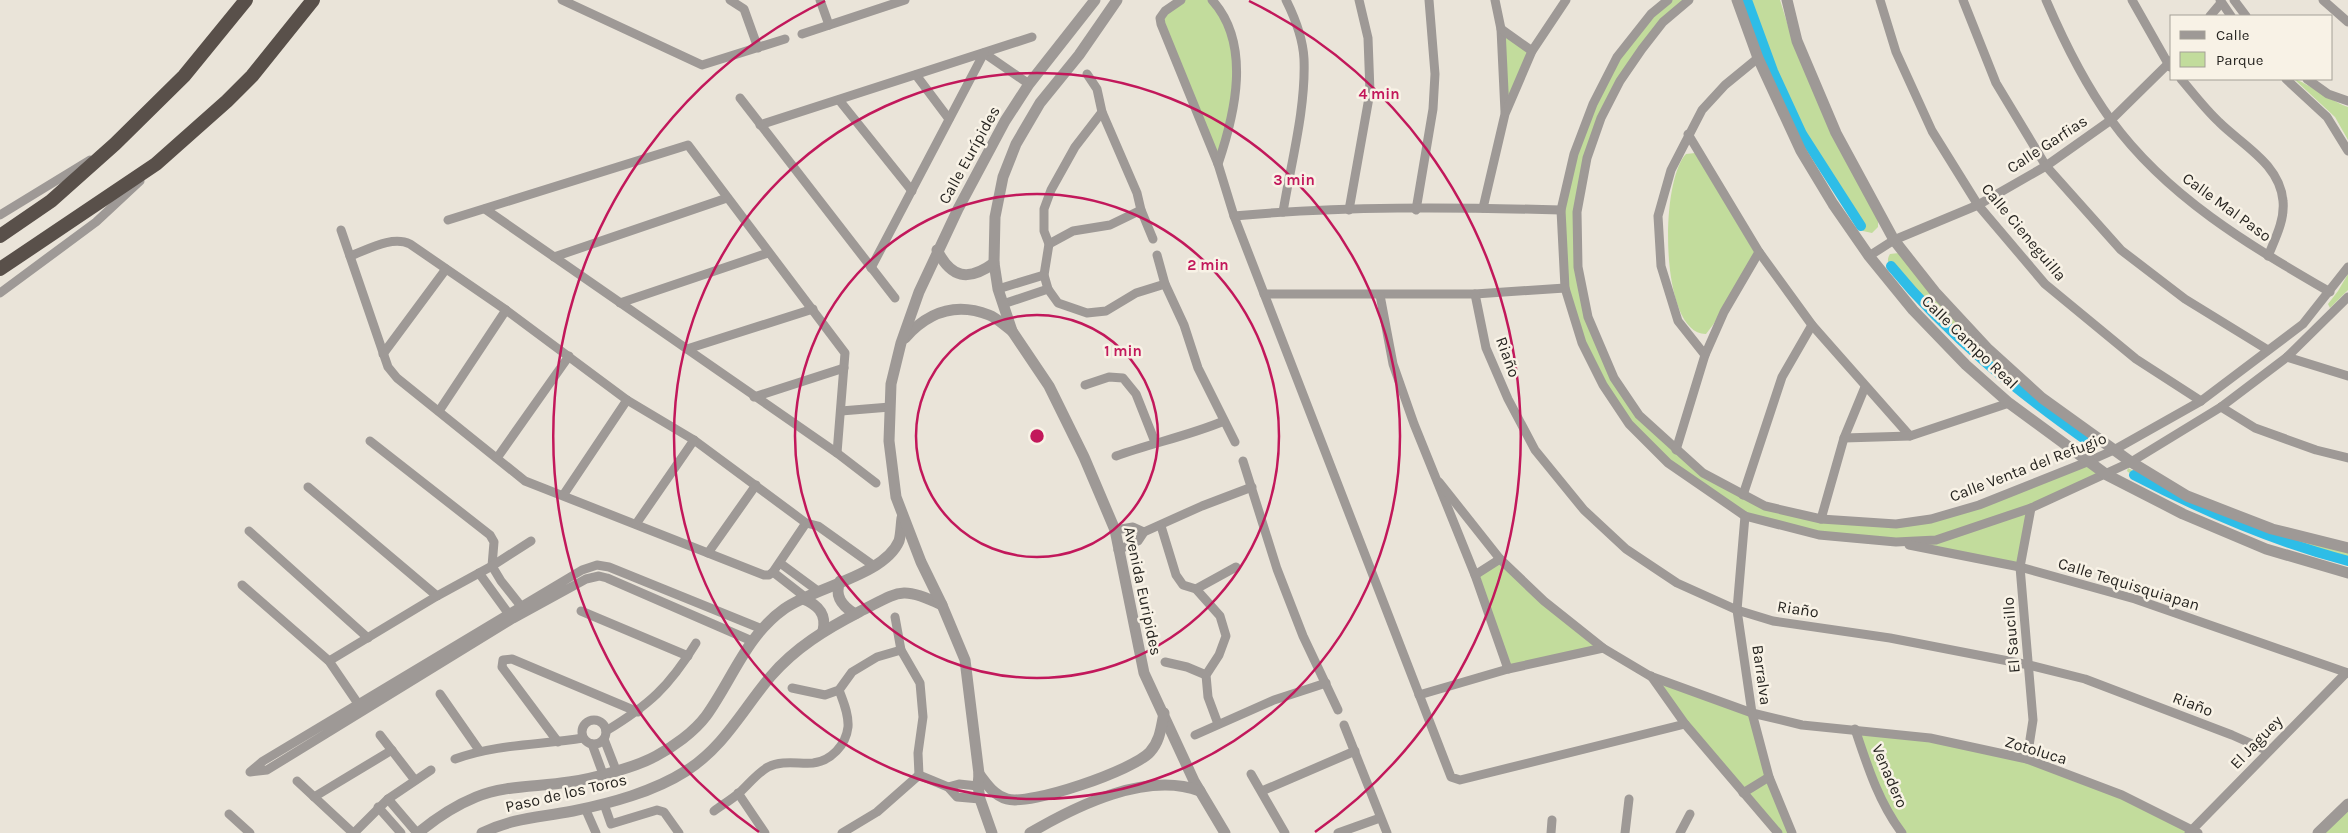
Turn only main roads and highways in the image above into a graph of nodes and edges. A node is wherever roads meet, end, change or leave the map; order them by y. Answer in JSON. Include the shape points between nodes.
{"nodes":[{"id":1,"x":246,"y":0,"type":"edge"},
{"id":2,"x":313,"y":0,"type":"edge"},
{"id":3,"x":0,"y":236,"type":"edge"},
{"id":4,"x":0,"y":269,"type":"edge"}],
"edges":[{"from":1,"to":3,"type":"highway","via":[[184,76],[115,144],[51,201]]},
{"from":2,"to":4,"type":"highway","via":[[252,76],[156,164]]}]}
